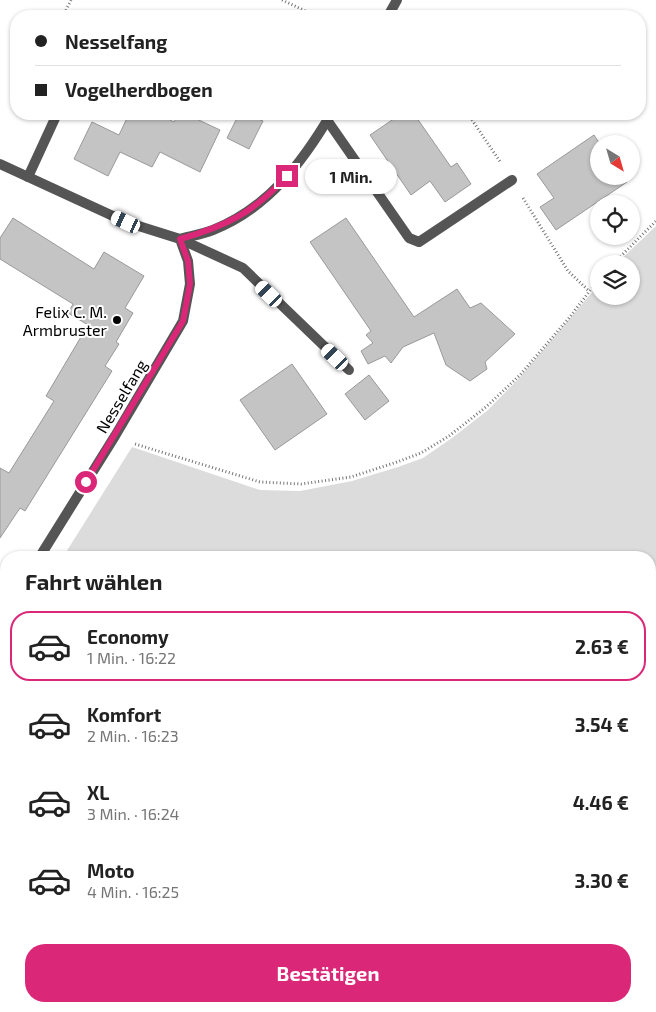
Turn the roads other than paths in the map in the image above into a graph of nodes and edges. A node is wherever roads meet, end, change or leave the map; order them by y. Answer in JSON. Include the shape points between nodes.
{"nodes":[{"id":1,"x":54,"y":120,"type":"edge"},
{"id":2,"x":327,"y":120,"type":"edge"},
{"id":3,"x":331,"y":120,"type":"edge"},
{"id":4,"x":0,"y":164,"type":"edge"},
{"id":5,"x":28,"y":177,"type":"junction"},
{"id":6,"x":512,"y":180,"type":"road end"},
{"id":7,"x":180,"y":239,"type":"junction"},
{"id":8,"x":349,"y":370,"type":"dead end"},
{"id":9,"x":43,"y":551,"type":"edge"}],
"edges":[{"from":1,"to":5,"type":"street"},
{"from":2,"to":7,"type":"street","via":[[297,166],[268,197],[235,219]]},
{"from":3,"to":6,"type":"street","via":[[409,238],[419,242]]},
{"from":4,"to":5,"type":"street"},
{"from":5,"to":7,"type":"street","via":[[126,222]]},
{"from":7,"to":8,"type":"street","via":[[243,268]]},
{"from":7,"to":9,"type":"street","name":"Nesselfang","via":[[188,261],[190,284],[183,321]]}]}
